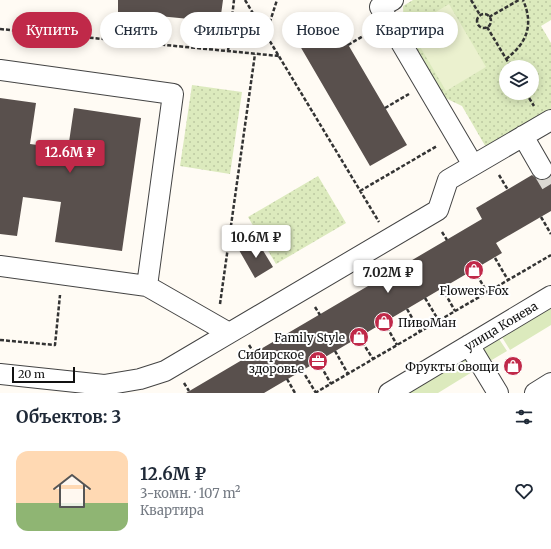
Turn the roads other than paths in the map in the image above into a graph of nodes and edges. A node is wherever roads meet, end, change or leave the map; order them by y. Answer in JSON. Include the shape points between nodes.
{"nodes":[{"id":1,"x":393,"y":0,"type":"edge"},
{"id":2,"x":0,"y":70,"type":"edge"},
{"id":3,"x":551,"y":120,"type":"edge"},
{"id":4,"x":523,"y":136,"type":"junction"},
{"id":5,"x":473,"y":165,"type":"junction"},
{"id":6,"x":542,"y":169,"type":"tunnel mouth"},
{"id":7,"x":0,"y":266,"type":"edge"},
{"id":8,"x":147,"y":286,"type":"junction"},
{"id":9,"x":551,"y":296,"type":"edge"},
{"id":10,"x":223,"y":329,"type":"junction"},
{"id":11,"x":469,"y":345,"type":"junction"},
{"id":12,"x":0,"y":374,"type":"edge"},
{"id":13,"x":551,"y":383,"type":"edge"},
{"id":14,"x":389,"y":393,"type":"edge"},
{"id":15,"x":498,"y":393,"type":"edge"},
{"id":16,"x":535,"y":393,"type":"edge"}],
"edges":[{"from":1,"to":5,"type":"street","via":[[380,7]]},
{"from":2,"to":8,"type":"street","via":[[173,94]]},
{"from":3,"to":4,"type":"street"},
{"from":4,"to":5,"type":"street"},
{"from":4,"to":6,"type":"street"},
{"from":5,"to":10,"type":"street","via":[[448,180],[438,210]]},
{"from":7,"to":8,"type":"street"},
{"from":8,"to":10,"type":"street"},
{"from":9,"to":11,"type":"street","name":"улица Конева"},
{"from":10,"to":12,"type":"street","via":[[165,371],[140,380],[104,385]]},
{"from":11,"to":14,"type":"street","name":"улица Конева"},
{"from":11,"to":15,"type":"street"},
{"from":13,"to":16,"type":"street"}]}
